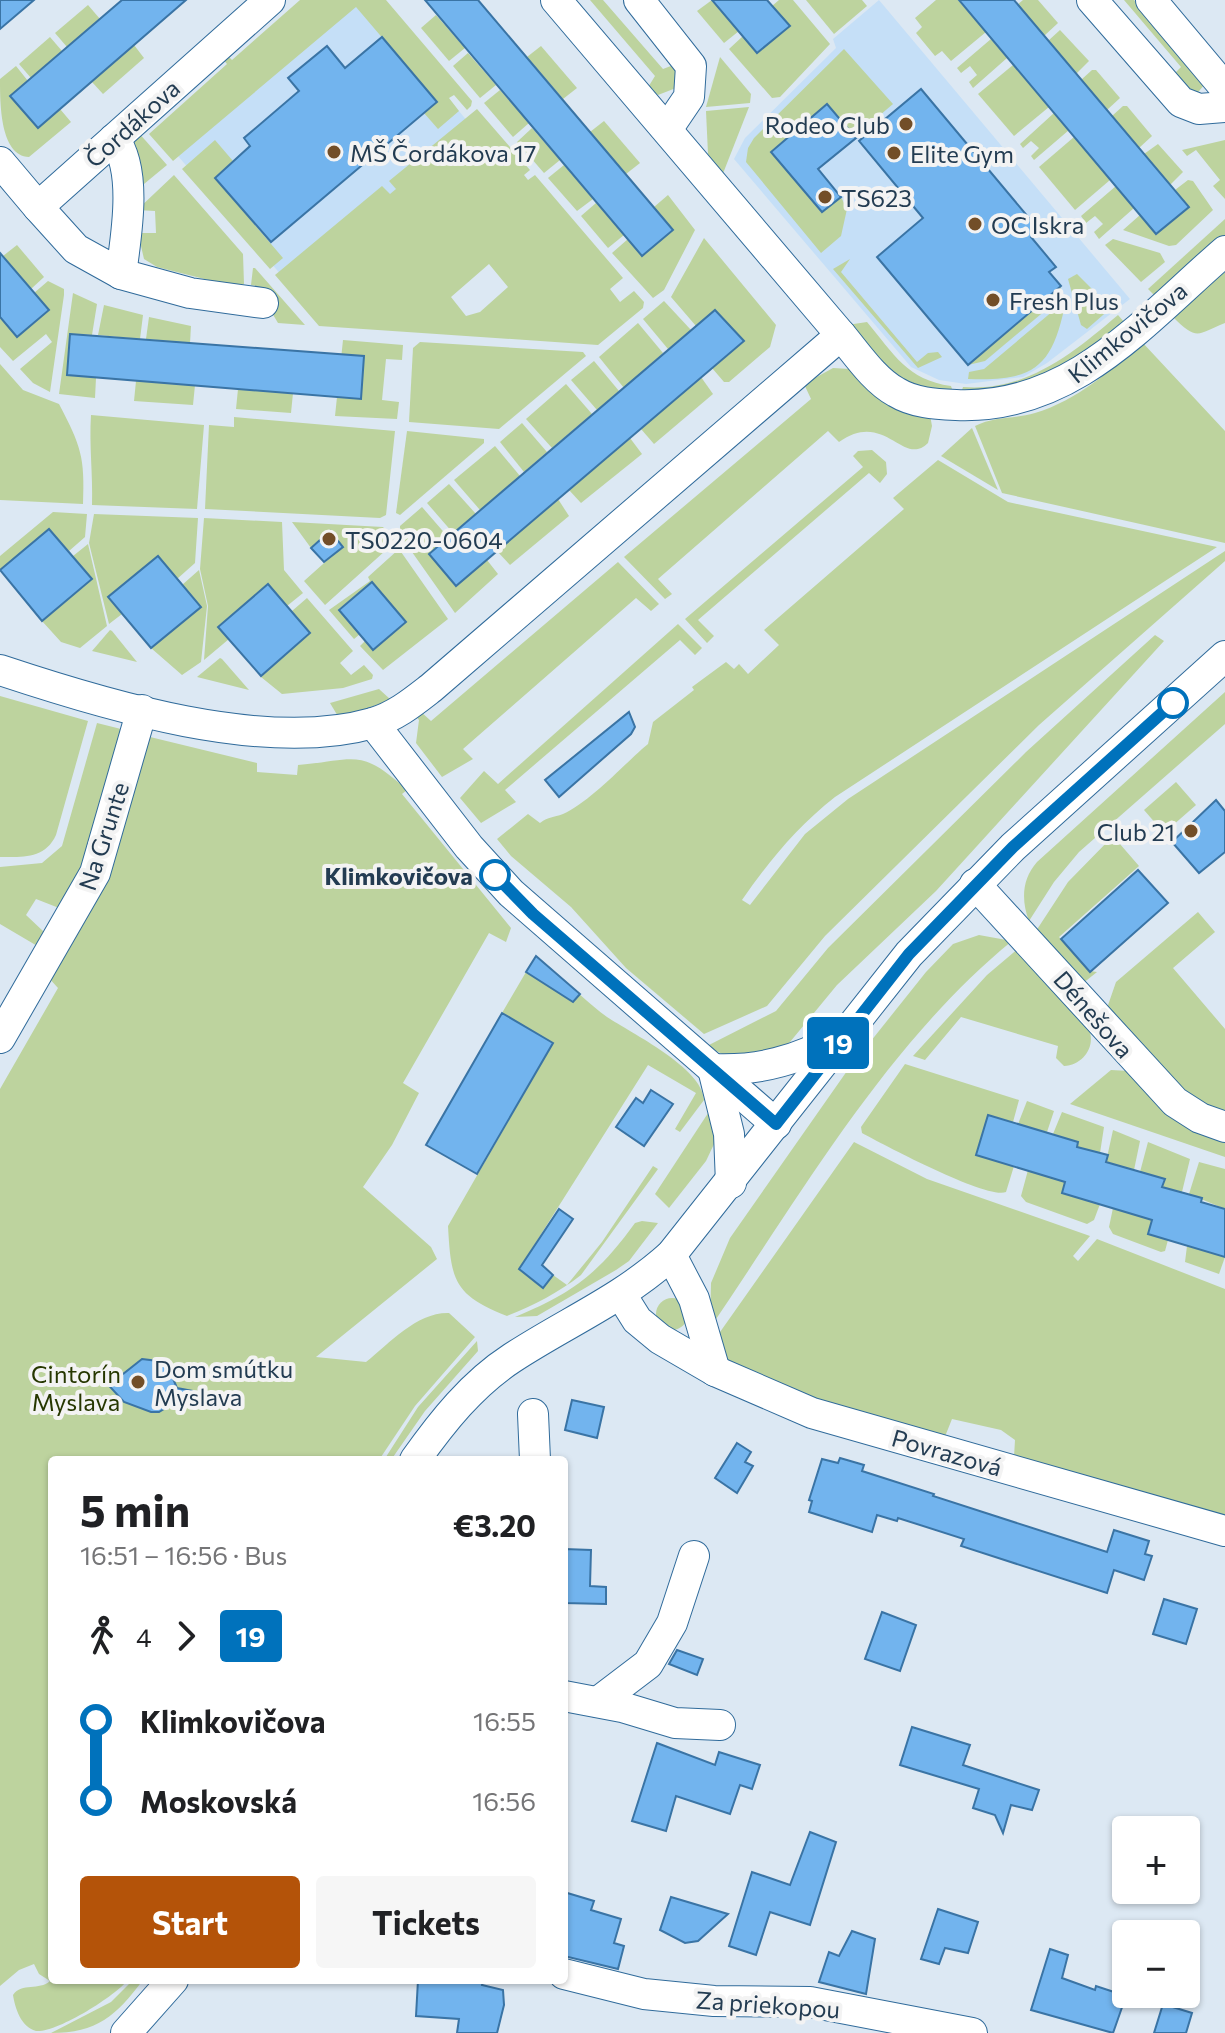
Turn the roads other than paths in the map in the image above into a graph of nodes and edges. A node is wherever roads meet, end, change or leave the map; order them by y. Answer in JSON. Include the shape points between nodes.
{"nodes":[{"id":1,"x":270,"y":0,"type":"edge"},
{"id":2,"x":556,"y":0,"type":"edge"},
{"id":3,"x":639,"y":0,"type":"edge"},
{"id":4,"x":1092,"y":0,"type":"edge"},
{"id":5,"x":1151,"y":0,"type":"edge"},
{"id":6,"x":1225,"y":88,"type":"edge"},
{"id":7,"x":1225,"y":107,"type":"edge"},
{"id":8,"x":668,"y":128,"type":"junction"},
{"id":9,"x":114,"y":139,"type":"junction"},
{"id":10,"x":0,"y":162,"type":"edge"},
{"id":11,"x":38,"y":207,"type":"junction"},
{"id":12,"x":1225,"y":251,"type":"edge"},
{"id":13,"x":121,"y":274,"type":"junction"},
{"id":14,"x":263,"y":303,"type":"dead end"},
{"id":15,"x":841,"y":335,"type":"junction"},
{"id":16,"x":1225,"y":656,"type":"edge"},
{"id":17,"x":0,"y":670,"type":"edge"},
{"id":18,"x":142,"y":710,"type":"junction"},
{"id":19,"x":373,"y":723,"type":"junction"},
{"id":20,"x":975,"y":884,"type":"junction"},
{"id":21,"x":845,"y":1034,"type":"junction"},
{"id":22,"x":0,"y":1038,"type":"edge"},
{"id":23,"x":713,"y":1069,"type":"junction"},
{"id":24,"x":776,"y":1124,"type":"junction"},
{"id":25,"x":1225,"y":1127,"type":"edge"},
{"id":26,"x":731,"y":1183,"type":"junction"},
{"id":27,"x":671,"y":1255,"type":"junction"},
{"id":28,"x":622,"y":1296,"type":"junction"},
{"id":29,"x":715,"y":1371,"type":"junction"},
{"id":30,"x":533,"y":1414,"type":"dead end"},
{"id":31,"x":418,"y":1456,"type":"edge"},
{"id":32,"x":535,"y":1456,"type":"edge"},
{"id":33,"x":1225,"y":1531,"type":"edge"},
{"id":34,"x":694,"y":1556,"type":"dead end"},
{"id":35,"x":568,"y":1697,"type":"edge"},
{"id":36,"x":598,"y":1702,"type":"junction"},
{"id":37,"x":720,"y":1725,"type":"dead end"},
{"id":38,"x":568,"y":1975,"type":"edge"},
{"id":39,"x":171,"y":1984,"type":"edge"},
{"id":40,"x":150,"y":2019,"type":"edge"},
{"id":41,"x":99,"y":2033,"type":"edge"},
{"id":42,"x":126,"y":2033,"type":"edge"},
{"id":43,"x":972,"y":2033,"type":"edge"}],
"edges":[{"from":1,"to":9,"type":"street","name":"Čordákova"},
{"from":2,"to":8,"type":"street"},
{"from":3,"to":8,"type":"street","via":[[691,66],[689,97]]},
{"from":4,"to":7,"type":"street","via":[[1181,102],[1199,109]]},
{"from":5,"to":6,"type":"street"},
{"from":8,"to":15,"type":"street","name":"Klimkovičova"},
{"from":9,"to":11,"type":"street","name":"Čordákova"},
{"from":9,"to":13,"type":"street","via":[[126,165],[128,226]]},
{"from":10,"to":11,"type":"street"},
{"from":11,"to":13,"type":"street","via":[[76,249]]},
{"from":12,"to":15,"type":"street","name":"Klimkovičova","via":[[1081,373],[1051,390],[1011,402],[963,405],[907,398],[882,382]]},
{"from":13,"to":14,"type":"street","via":[[190,293]]},
{"from":15,"to":19,"type":"street","via":[[431,688],[404,709]]},
{"from":16,"to":20,"type":"street"},
{"from":17,"to":18,"type":"street"},
{"from":18,"to":19,"type":"street","via":[[261,732]]},
{"from":18,"to":22,"type":"street","name":"Na Grunte","via":[[95,873]]},
{"from":19,"to":23,"type":"street","via":[[511,893]]},
{"from":20,"to":21,"type":"street","via":[[909,954]]},
{"from":20,"to":25,"type":"street","name":"Dénešova","via":[[1175,1102]]},
{"from":21,"to":23,"type":"street","via":[[784,1062]]},
{"from":21,"to":24,"type":"street"},
{"from":23,"to":24,"type":"street"},
{"from":23,"to":26,"type":"street","via":[[729,1134]]},
{"from":24,"to":26,"type":"street"},
{"from":26,"to":27,"type":"street"},
{"from":27,"to":28,"type":"street"},
{"from":27,"to":29,"type":"street","via":[[694,1299]]},
{"from":28,"to":29,"type":"street","name":"Povrazová","via":[[648,1332]]},
{"from":28,"to":31,"type":"street","via":[[510,1359],[470,1393]]},
{"from":29,"to":33,"type":"street","name":"Povrazová","via":[[812,1413]]},
{"from":30,"to":32,"type":"street"},
{"from":34,"to":36,"type":"street","via":[[672,1623],[648,1664]]},
{"from":35,"to":36,"type":"street"},
{"from":36,"to":37,"type":"street","via":[[675,1723]]},
{"from":38,"to":43,"type":"street","name":"Za priekopou","via":[[644,1994],[810,2002]]},
{"from":39,"to":40,"type":"street"},
{"from":40,"to":41,"type":"street"},
{"from":40,"to":42,"type":"street"}]}
